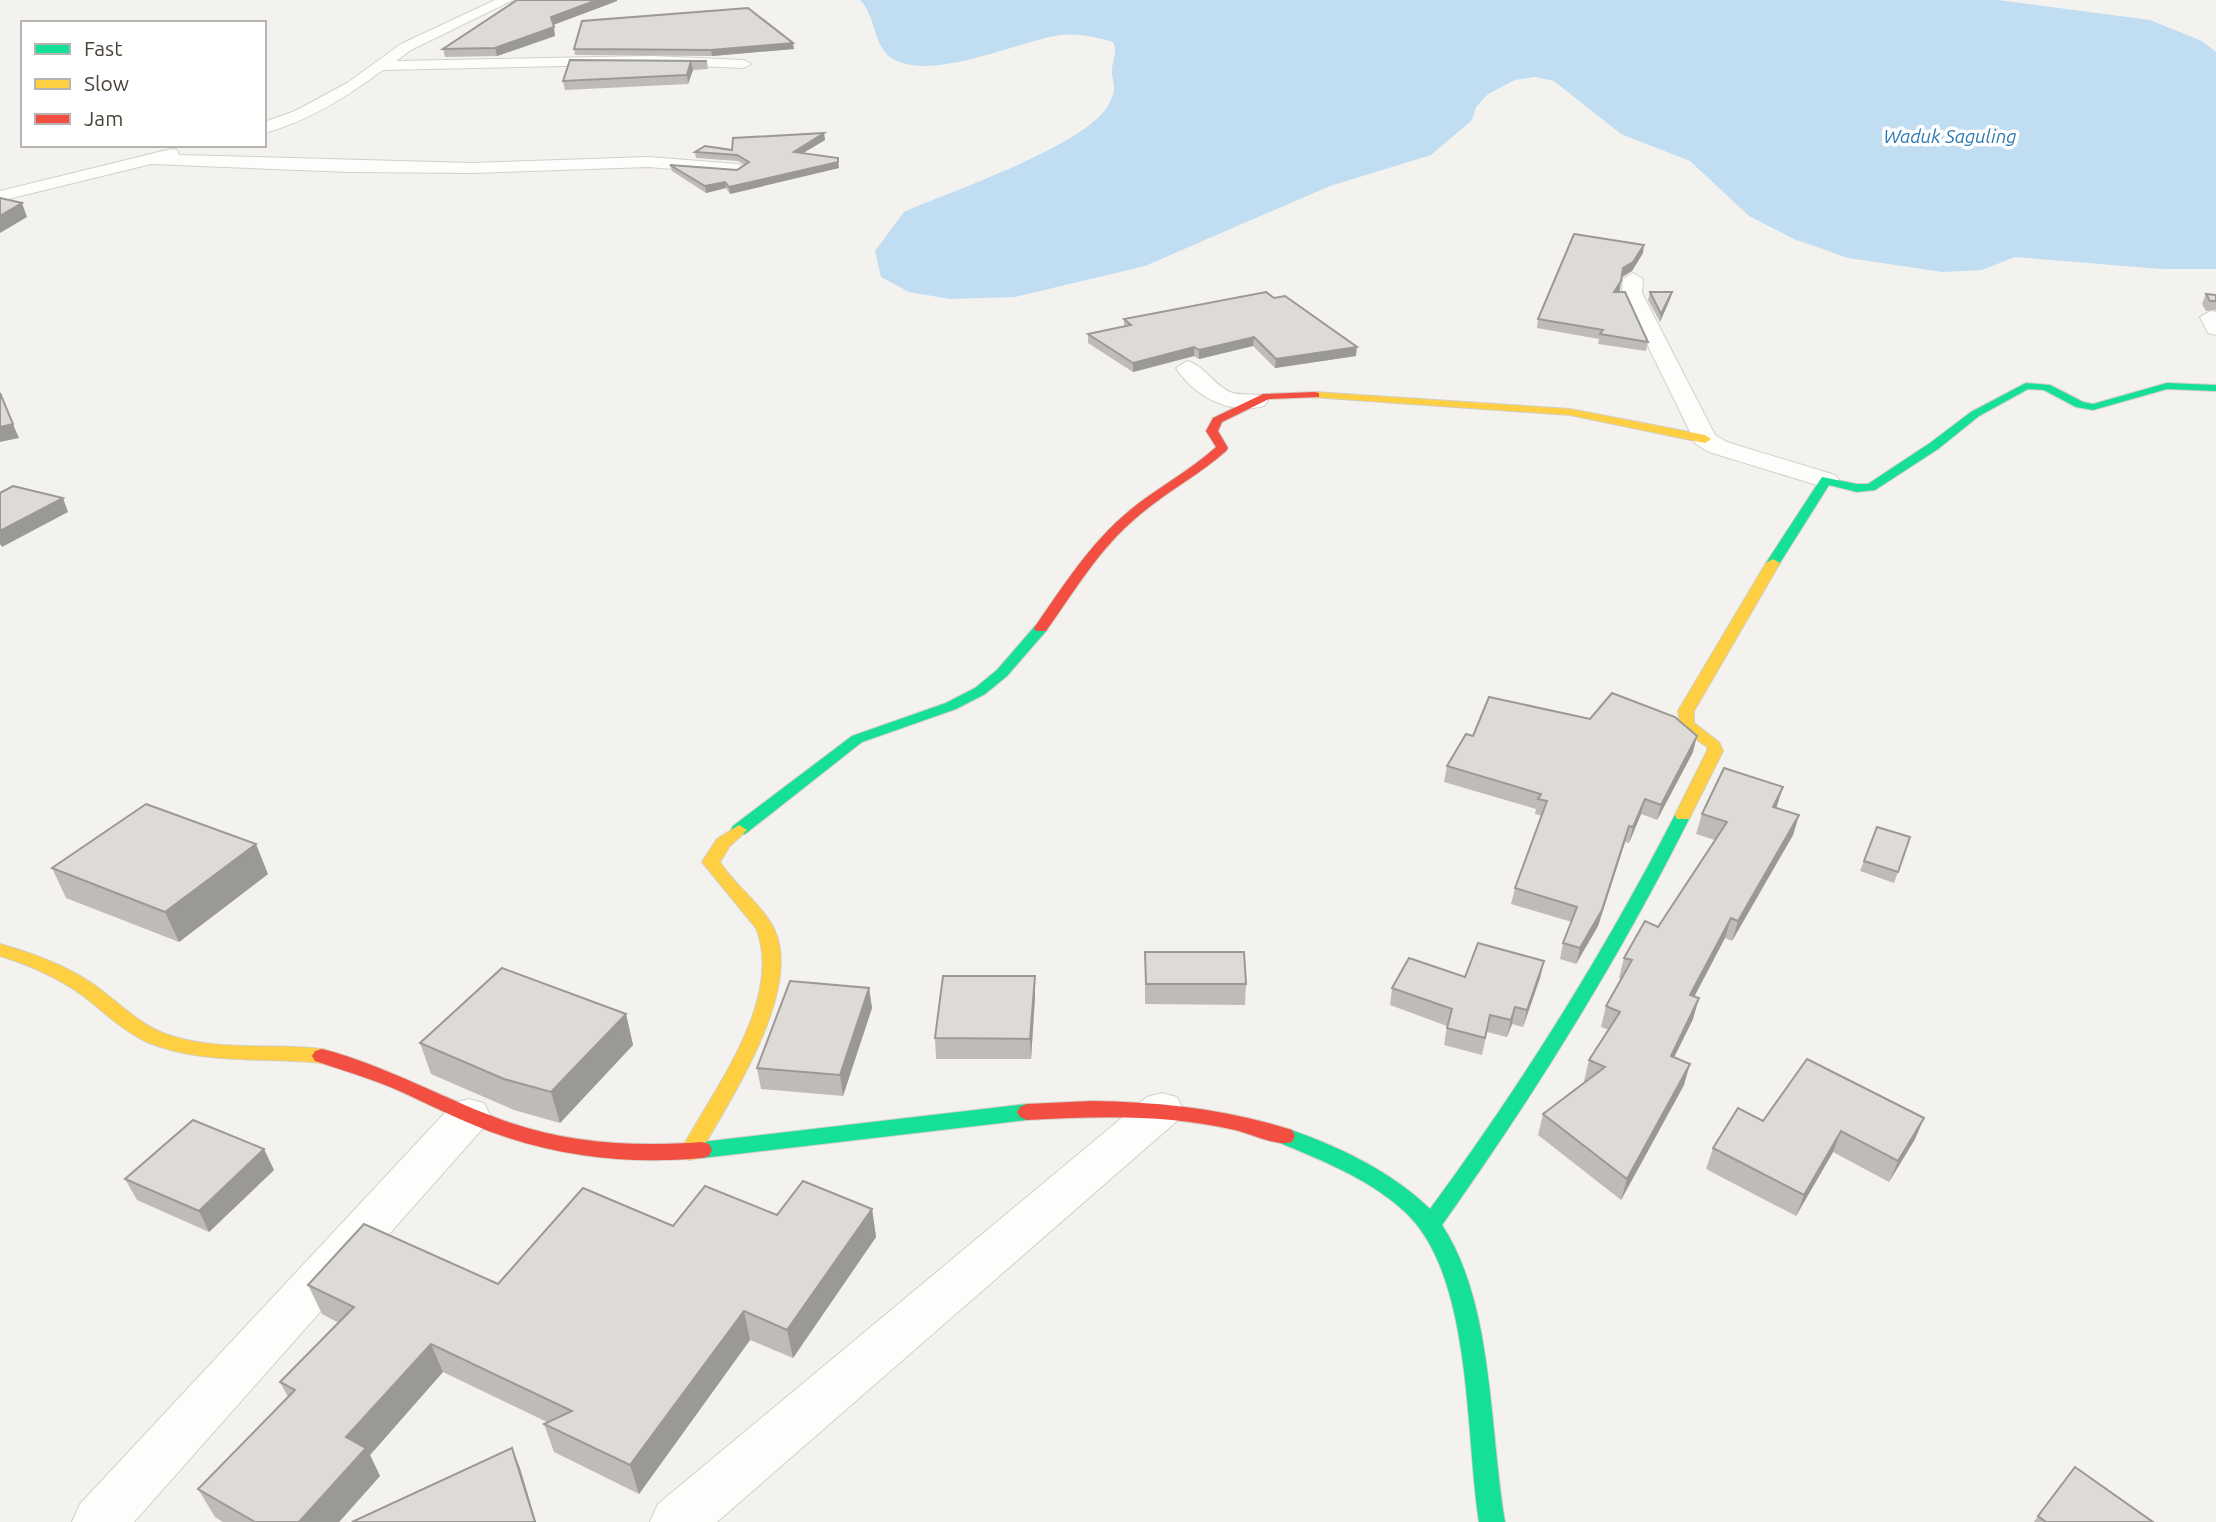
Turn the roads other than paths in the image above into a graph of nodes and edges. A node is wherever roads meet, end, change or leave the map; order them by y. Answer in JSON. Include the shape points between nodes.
{"nodes":[{"id":1,"x":506,"y":0,"type":"edge"},
{"id":2,"x":744,"y":64,"type":"dead end"},
{"id":3,"x":382,"y":66,"type":"junction"},
{"id":4,"x":266,"y":127,"type":"edge"},
{"id":5,"x":195,"y":147,"type":"edge"},
{"id":6,"x":151,"y":159,"type":"junction"},
{"id":7,"x":738,"y":169,"type":"edge"},
{"id":8,"x":0,"y":196,"type":"edge"},
{"id":9,"x":1633,"y":279,"type":"dead end"},
{"id":10,"x":1187,"y":368,"type":"dead end"},
{"id":11,"x":2216,"y":388,"type":"edge"},
{"id":12,"x":1256,"y":401,"type":"junction"},
{"id":13,"x":1705,"y":439,"type":"junction"},
{"id":14,"x":1826,"y":480,"type":"junction"},
{"id":15,"x":0,"y":950,"type":"edge"},
{"id":16,"x":1162,"y":1108,"type":"junction"},
{"id":17,"x":469,"y":1115,"type":"junction"},
{"id":18,"x":690,"y":1152,"type":"junction"},
{"id":19,"x":1431,"y":1224,"type":"junction"},
{"id":20,"x":99,"y":1522,"type":"edge"},
{"id":21,"x":677,"y":1522,"type":"edge"},
{"id":22,"x":1492,"y":1522,"type":"edge"}],
"edges":[{"from":1,"to":3,"type":"street","via":[[406,47]]},
{"from":2,"to":3,"type":"street","via":[[650,60]]},
{"from":3,"to":4,"type":"street","via":[[319,104]]},
{"from":5,"to":6,"type":"street"},
{"from":6,"to":7,"type":"street","via":[[350,167],[648,162]]},
{"from":6,"to":8,"type":"street"},
{"from":9,"to":13,"type":"street","via":[[1632,293]]},
{"from":10,"to":12,"type":"street","via":[[1224,399]]},
{"from":11,"to":14,"type":"street","via":[[2167,386],[2092,407],[2031,384],[1975,414],[1871,487]]},
{"from":12,"to":13,"type":"street","via":[[1287,393],[1471,402],[1570,412]]},
{"from":12,"to":18,"type":"street","via":[[1212,425],[1222,449],[1112,533],[1045,625],[999,675],[963,701],[857,739],[714,855],[715,871],[743,900],[769,940],[773,970],[764,1012]]},
{"from":13,"to":14,"type":"street"},
{"from":14,"to":19,"type":"street","via":[[1686,711],[1686,725],[1715,751],[1651,880],[1500,1131]]},
{"from":15,"to":17,"type":"street","via":[[50,967],[140,1031],[176,1043],[343,1061]]},
{"from":16,"to":18,"type":"street","via":[[978,1116]]},
{"from":16,"to":19,"type":"street","via":[[1235,1119],[1314,1144],[1380,1181]]},
{"from":16,"to":21,"type":"street"},
{"from":17,"to":18,"type":"street","via":[[541,1140],[606,1153]]},
{"from":17,"to":20,"type":"street"},
{"from":19,"to":22,"type":"street","via":[[1458,1282]]}]}
